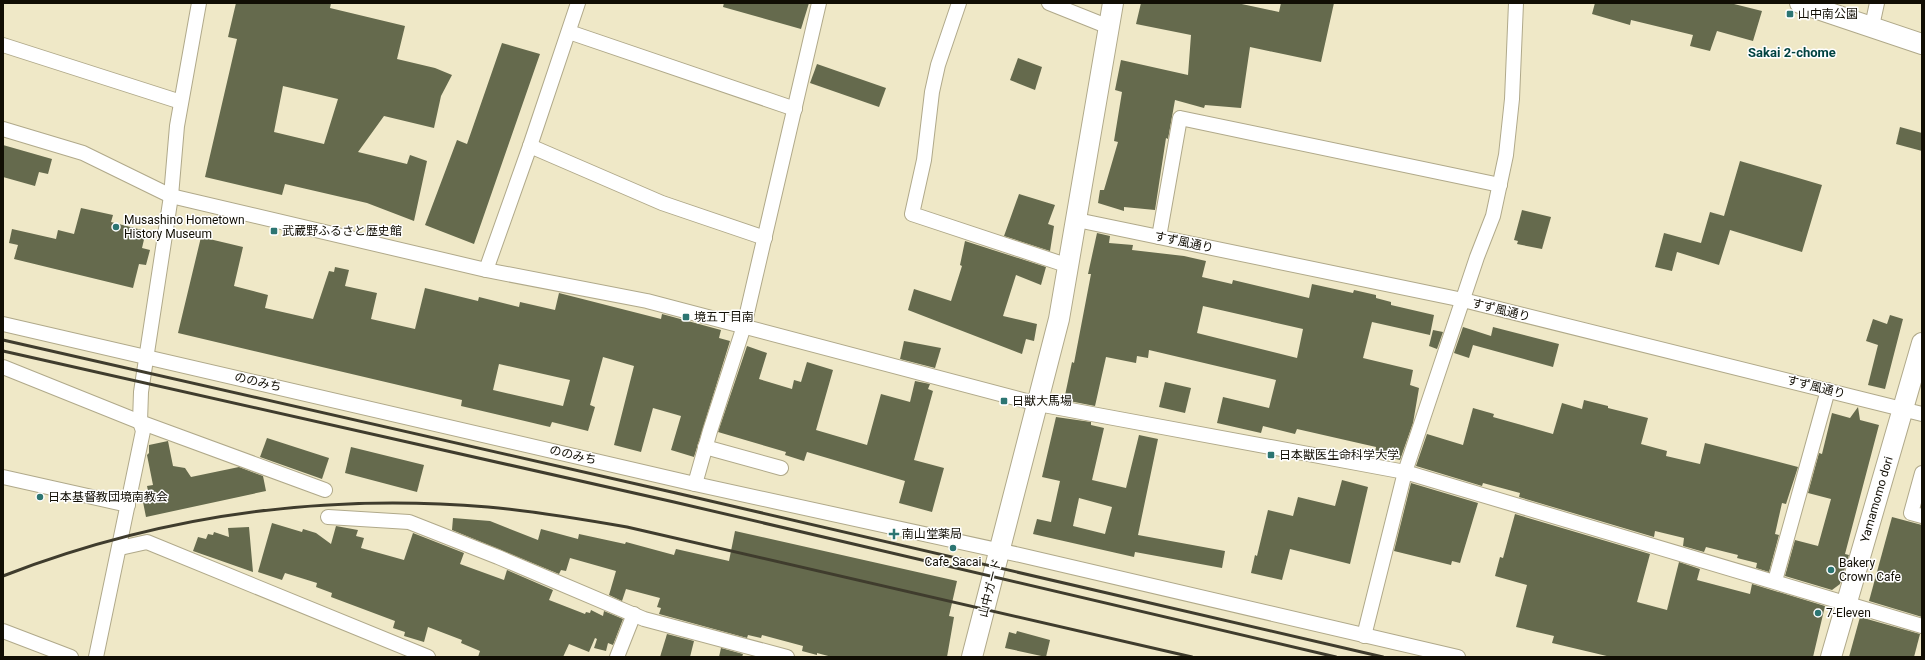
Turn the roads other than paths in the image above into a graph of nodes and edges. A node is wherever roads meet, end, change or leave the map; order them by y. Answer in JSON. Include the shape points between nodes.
{"nodes":[{"id":1,"x":199,"y":3,"type":"edge"},
{"id":2,"x":578,"y":3,"type":"edge"},
{"id":3,"x":819,"y":3,"type":"edge"},
{"id":4,"x":959,"y":3,"type":"edge"},
{"id":5,"x":1049,"y":3,"type":"edge"},
{"id":6,"x":1113,"y":3,"type":"edge"},
{"id":7,"x":1516,"y":3,"type":"edge"},
{"id":8,"x":1800,"y":3,"type":"edge"},
{"id":9,"x":1877,"y":3,"type":"edge"},
{"id":10,"x":1872,"y":26,"type":"junction"},
{"id":11,"x":1109,"y":27,"type":"junction"},
{"id":12,"x":569,"y":32,"type":"junction"},
{"id":13,"x":1922,"y":44,"type":"edge"},
{"id":14,"x":3,"y":45,"type":"edge"},
{"id":15,"x":181,"y":102,"type":"junction"},
{"id":16,"x":795,"y":109,"type":"junction"},
{"id":17,"x":3,"y":129,"type":"edge"},
{"id":18,"x":530,"y":146,"type":"junction"},
{"id":19,"x":1500,"y":185,"type":"junction"},
{"id":20,"x":171,"y":196,"type":"junction"},
{"id":21,"x":1077,"y":220,"type":"junction"},
{"id":22,"x":1159,"y":237,"type":"junction"},
{"id":23,"x":765,"y":238,"type":"junction"},
{"id":24,"x":1069,"y":266,"type":"junction"},
{"id":25,"x":486,"y":270,"type":"junction"},
{"id":26,"x":1463,"y":300,"type":"junction"},
{"id":27,"x":3,"y":324,"type":"edge"},
{"id":28,"x":744,"y":326,"type":"junction"},
{"id":29,"x":1922,"y":342,"type":"edge"},
{"id":30,"x":147,"y":357,"type":"junction"},
{"id":31,"x":3,"y":367,"type":"edge"},
{"id":32,"x":1828,"y":390,"type":"junction"},
{"id":33,"x":1038,"y":404,"type":"junction"},
{"id":34,"x":1902,"y":409,"type":"junction"},
{"id":35,"x":1922,"y":414,"type":"edge"},
{"id":36,"x":140,"y":422,"type":"junction"},
{"id":37,"x":705,"y":447,"type":"junction"},
{"id":38,"x":781,"y":468,"type":"dead end"},
{"id":39,"x":1405,"y":472,"type":"junction"},
{"id":40,"x":1922,"y":473,"type":"edge"},
{"id":41,"x":3,"y":477,"type":"edge"},
{"id":42,"x":695,"y":484,"type":"junction"},
{"id":43,"x":325,"y":490,"type":"dead end"},
{"id":44,"x":128,"y":505,"type":"junction"},
{"id":45,"x":1922,"y":516,"type":"edge"},
{"id":46,"x":328,"y":517,"type":"dead end"},
{"id":47,"x":120,"y":548,"type":"junction"},
{"id":48,"x":1000,"y":551,"type":"junction"},
{"id":49,"x":1775,"y":581,"type":"junction"},
{"id":50,"x":1847,"y":605,"type":"junction"},
{"id":51,"x":634,"y":614,"type":"junction"},
{"id":52,"x":1922,"y":626,"type":"edge"},
{"id":53,"x":3,"y":631,"type":"edge"},
{"id":54,"x":1364,"y":636,"type":"junction"},
{"id":55,"x":71,"y":657,"type":"edge"},
{"id":56,"x":96,"y":657,"type":"edge"},
{"id":57,"x":428,"y":657,"type":"edge"},
{"id":58,"x":616,"y":657,"type":"edge"},
{"id":59,"x":787,"y":657,"type":"edge"},
{"id":60,"x":972,"y":657,"type":"edge"},
{"id":61,"x":1458,"y":657,"type":"edge"},
{"id":62,"x":1831,"y":657,"type":"edge"}],
"edges":[{"from":1,"to":15,"type":"street"},
{"from":2,"to":12,"type":"street"},
{"from":3,"to":16,"type":"street"},
{"from":4,"to":24,"type":"street","via":[[938,65],[924,160],[912,214]]},
{"from":5,"to":11,"type":"street"},
{"from":6,"to":11,"type":"main road","name":"山中ガード"},
{"from":7,"to":19,"type":"street","via":[[1512,99]]},
{"from":8,"to":10,"type":"main road"},
{"from":9,"to":10,"type":"street"},
{"from":10,"to":13,"type":"main road"},
{"from":11,"to":21,"type":"main road","name":"山中ガード"},
{"from":12,"to":16,"type":"street"},
{"from":12,"to":18,"type":"street"},
{"from":14,"to":15,"type":"street"},
{"from":15,"to":20,"type":"street"},
{"from":16,"to":23,"type":"street"},
{"from":17,"to":20,"type":"street","via":[[83,154]]},
{"from":18,"to":23,"type":"street","via":[[662,203]]},
{"from":18,"to":25,"type":"street"},
{"from":19,"to":22,"type":"street","via":[[1180,118]]},
{"from":19,"to":26,"type":"street","via":[[1493,216]]},
{"from":20,"to":25,"type":"street"},
{"from":20,"to":30,"type":"street"},
{"from":21,"to":22,"type":"street","name":"すず風通り"},
{"from":21,"to":24,"type":"main road","name":"山中ガード"},
{"from":22,"to":26,"type":"street","name":"すず風通り"},
{"from":23,"to":28,"type":"street"},
{"from":24,"to":33,"type":"main road","name":"山中ガード"},
{"from":25,"to":28,"type":"street","via":[[647,301]]},
{"from":26,"to":32,"type":"street","name":"すず風通り"},
{"from":26,"to":39,"type":"street"},
{"from":27,"to":30,"type":"street","name":"ののみち"},
{"from":28,"to":33,"type":"street"},
{"from":28,"to":37,"type":"street"},
{"from":29,"to":34,"type":"main road","name":"Yamamomo dori"},
{"from":30,"to":36,"type":"street","via":[[141,392]]},
{"from":30,"to":42,"type":"street","name":"ののみち"},
{"from":31,"to":36,"type":"street"},
{"from":32,"to":34,"type":"street","name":"すず風通り"},
{"from":32,"to":49,"type":"street"},
{"from":33,"to":39,"type":"street"},
{"from":33,"to":48,"type":"main road","name":"山中ガード"},
{"from":34,"to":35,"type":"street","name":"すず風通り"},
{"from":34,"to":50,"type":"main road","name":"Yamamomo dori"},
{"from":36,"to":43,"type":"street"},
{"from":36,"to":44,"type":"street","via":[[143,431]]},
{"from":37,"to":38,"type":"street"},
{"from":37,"to":42,"type":"street"},
{"from":39,"to":49,"type":"street"},
{"from":39,"to":54,"type":"street"},
{"from":40,"to":45,"type":"street","via":[[1911,513]]},
{"from":41,"to":44,"type":"street"},
{"from":42,"to":48,"type":"street","name":"ののみち"},
{"from":44,"to":47,"type":"street"},
{"from":46,"to":51,"type":"street","via":[[409,522]]},
{"from":47,"to":56,"type":"street"},
{"from":47,"to":57,"type":"street","via":[[147,542]]},
{"from":48,"to":54,"type":"street","name":"ののみち"},
{"from":48,"to":60,"type":"main road","name":"山中ガード"},
{"from":49,"to":50,"type":"street"},
{"from":50,"to":52,"type":"street"},
{"from":50,"to":62,"type":"main road","name":"Yamamomo dori"},
{"from":51,"to":58,"type":"street"},
{"from":51,"to":59,"type":"street","via":[[644,619]]},
{"from":53,"to":55,"type":"street"},
{"from":54,"to":61,"type":"street","name":"ののみち"}]}
